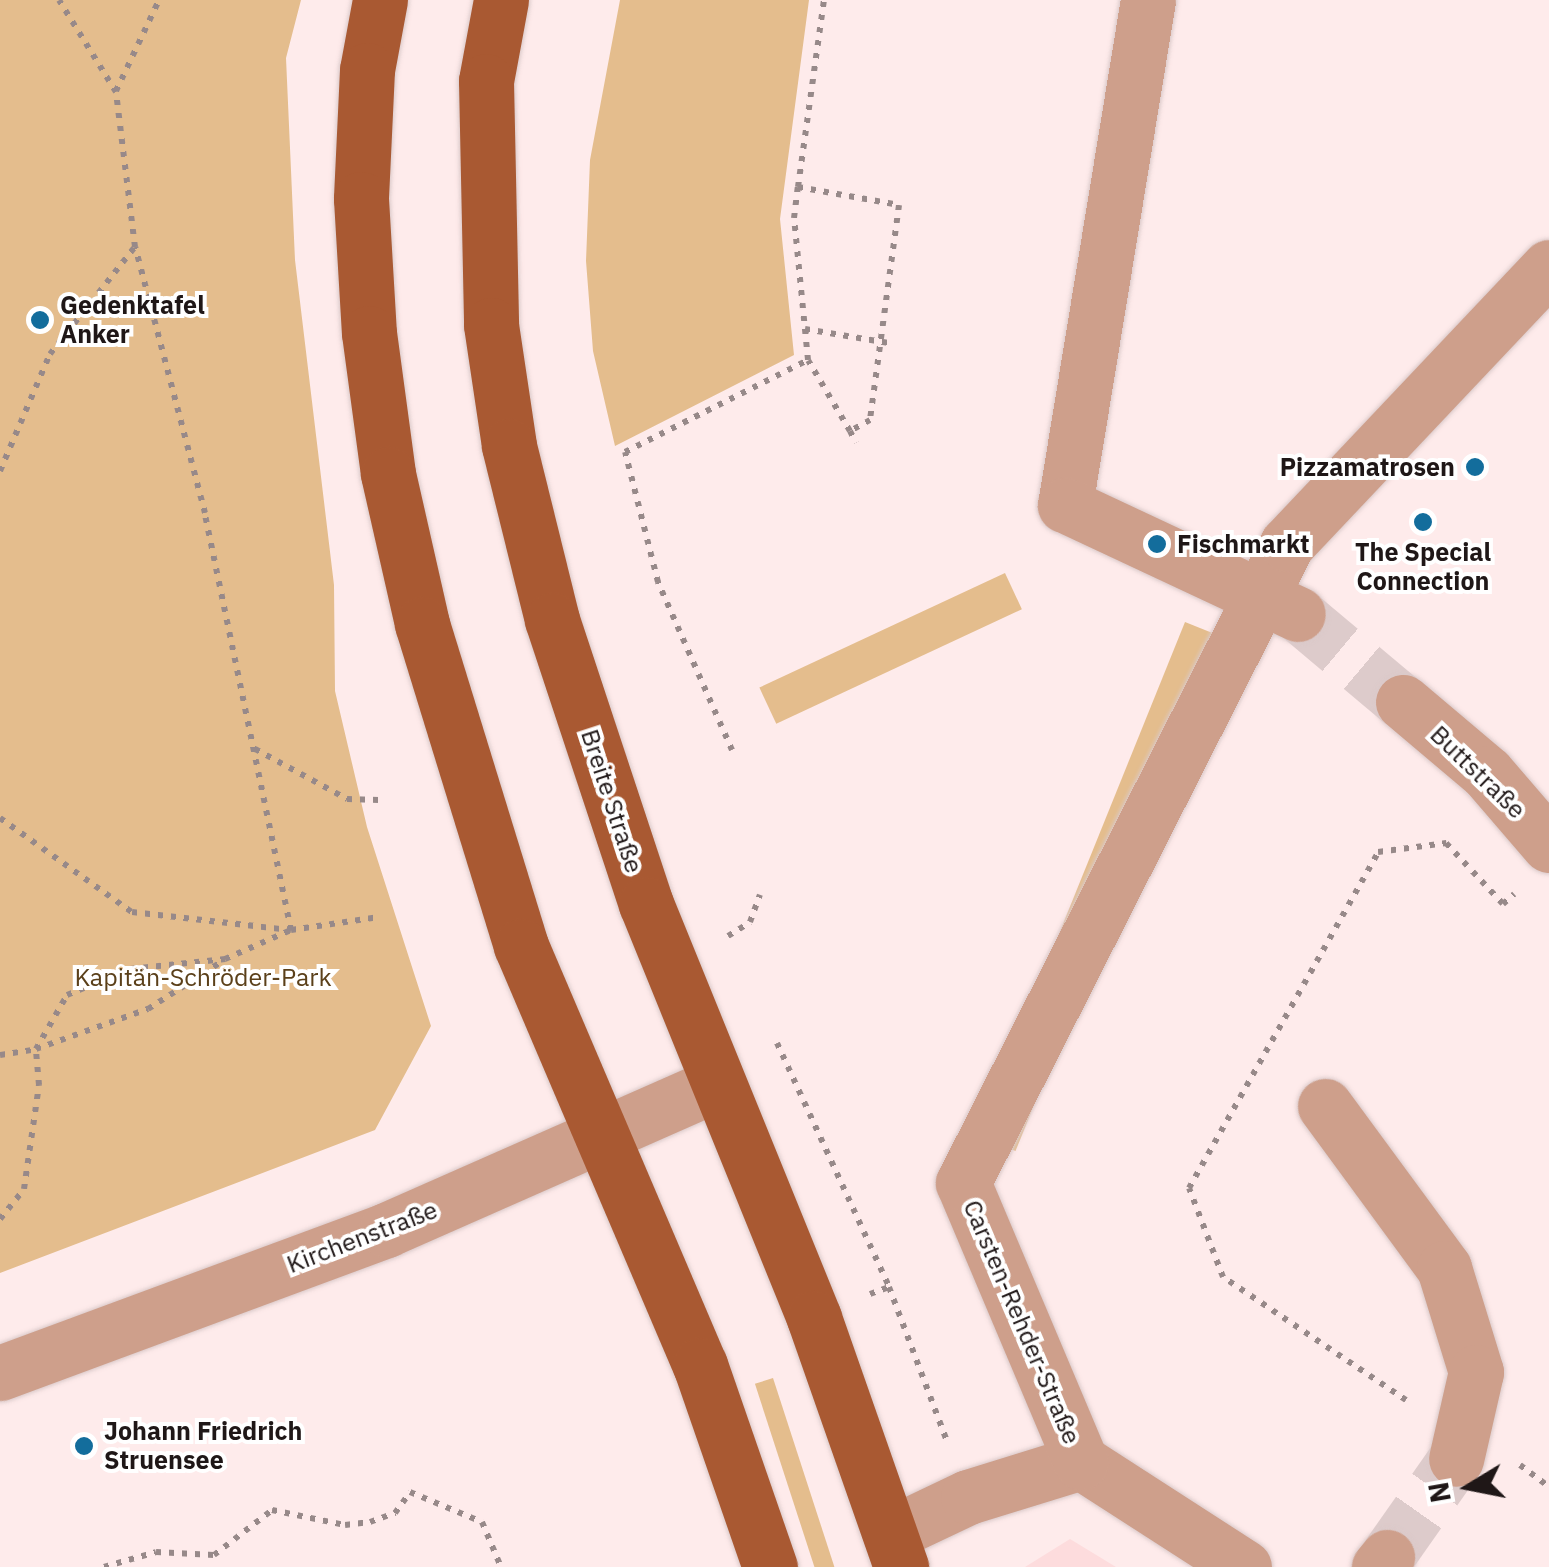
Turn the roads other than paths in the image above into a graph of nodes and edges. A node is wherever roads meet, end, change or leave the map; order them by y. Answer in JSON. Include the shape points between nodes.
{"nodes":[{"id":1,"x":380,"y":0,"type":"edge"},
{"id":2,"x":501,"y":0,"type":"edge"},
{"id":3,"x":1148,"y":0,"type":"edge"},
{"id":4,"x":1549,"y":268,"type":"edge"},
{"id":5,"x":1279,"y":607,"type":"junction"},
{"id":6,"x":1403,"y":702,"type":"tunnel mouth"},
{"id":7,"x":1549,"y":845,"type":"edge"},
{"id":8,"x":717,"y":1084,"type":"junction"},
{"id":9,"x":1325,"y":1106,"type":"dead end"},
{"id":10,"x":607,"y":1136,"type":"junction"},
{"id":11,"x":0,"y":1374,"type":"edge"},
{"id":12,"x":1457,"y":1448,"type":"tunnel mouth"},
{"id":13,"x":1081,"y":1462,"type":"junction"},
{"id":14,"x":895,"y":1550,"type":"edge"},
{"id":15,"x":770,"y":1567,"type":"edge"},
{"id":16,"x":1244,"y":1567,"type":"edge"}],
"edges":[{"from":1,"to":10,"type":"main road","via":[[367,70],[361,199],[369,333],[388,474],[467,788],[522,946]]},
{"from":2,"to":8,"type":"main road","name":"Breite Straße","via":[[486,81],[484,202],[491,324],[509,446],[552,620],[646,904]]},
{"from":3,"to":5,"type":"street","via":[[1066,505]]},
{"from":4,"to":5,"type":"street","via":[[1287,544]]},
{"from":5,"to":13,"type":"street","name":"Carsten-Rehder-Straße","via":[[963,1183]]},
{"from":6,"to":7,"type":"street","name":"Buttstraße","via":[[1487,773]]},
{"from":8,"to":10,"type":"street","name":"Kirchenstraße"},
{"from":8,"to":14,"type":"main road","name":"Breite Straße","via":[[814,1318]]},
{"from":9,"to":12,"type":"street","via":[[1444,1268],[1476,1372]]},
{"from":10,"to":11,"type":"street","name":"Kirchenstraße","via":[[386,1230]]},
{"from":10,"to":15,"type":"main road","via":[[700,1365]]},
{"from":13,"to":14,"type":"street","name":"Carsten-Rehder-Straße","via":[[968,1498]]},
{"from":13,"to":16,"type":"street","name":"Carsten-Rehder-Straße"}]}
